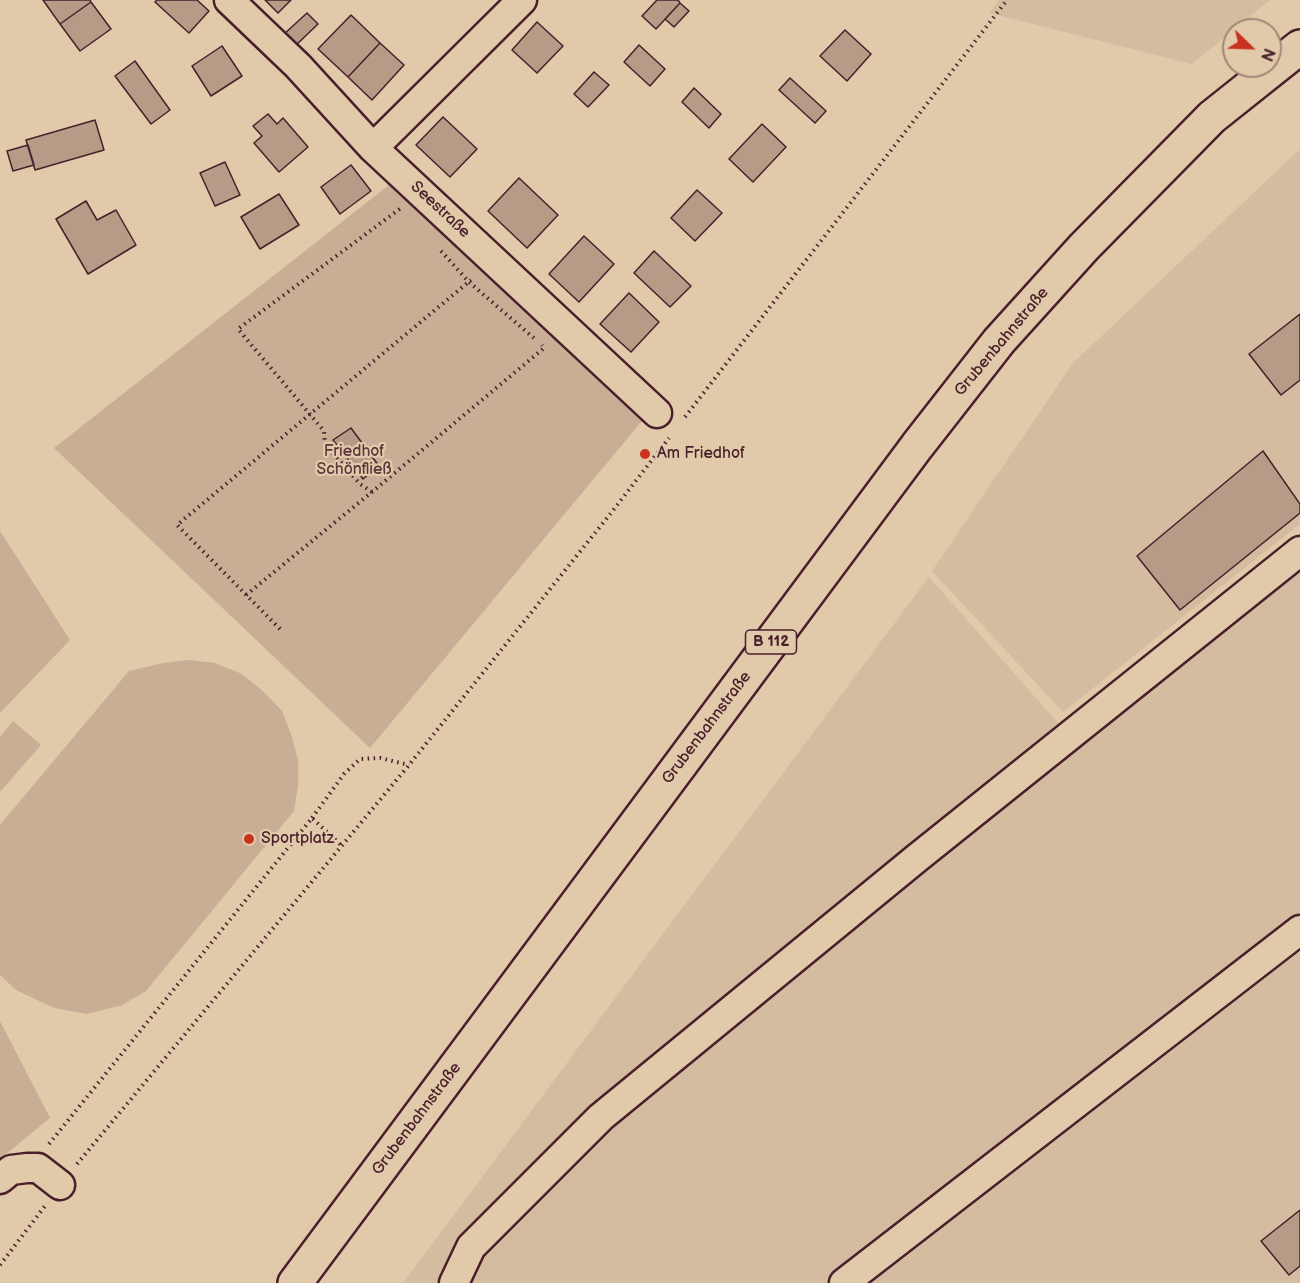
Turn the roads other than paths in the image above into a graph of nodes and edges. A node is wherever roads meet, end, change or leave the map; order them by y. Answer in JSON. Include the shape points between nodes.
{"nodes":[{"id":1,"x":230,"y":0,"type":"edge"},
{"id":2,"x":522,"y":0,"type":"edge"},
{"id":3,"x":1300,"y":47,"type":"edge"},
{"id":4,"x":373,"y":148,"type":"junction"},
{"id":5,"x":672,"y":420,"type":"road end"},
{"id":6,"x":1300,"y":551,"type":"edge"},
{"id":7,"x":1300,"y":930,"type":"edge"},
{"id":8,"x":49,"y":1177,"type":"road end"},
{"id":9,"x":0,"y":1179,"type":"edge"},
{"id":10,"x":295,"y":1283,"type":"edge"},
{"id":11,"x":454,"y":1283,"type":"edge"},
{"id":12,"x":844,"y":1283,"type":"edge"}],
"edges":[{"from":1,"to":4,"type":"street","name":"Seestraße","via":[[298,66]]},
{"from":2,"to":4,"type":"street"},
{"from":3,"to":10,"type":"main road","name":"Grubenbahnstraße","number":"B 112","via":[[1212,117],[1084,247],[999,341],[910,455]]},
{"from":4,"to":5,"type":"street","name":"Seestraße"},
{"from":6,"to":11,"type":"street","via":[[601,1117],[471,1247]]},
{"from":7,"to":12,"type":"street"},
{"from":8,"to":9,"type":"street","via":[[27,1168],[10,1170]]}]}
